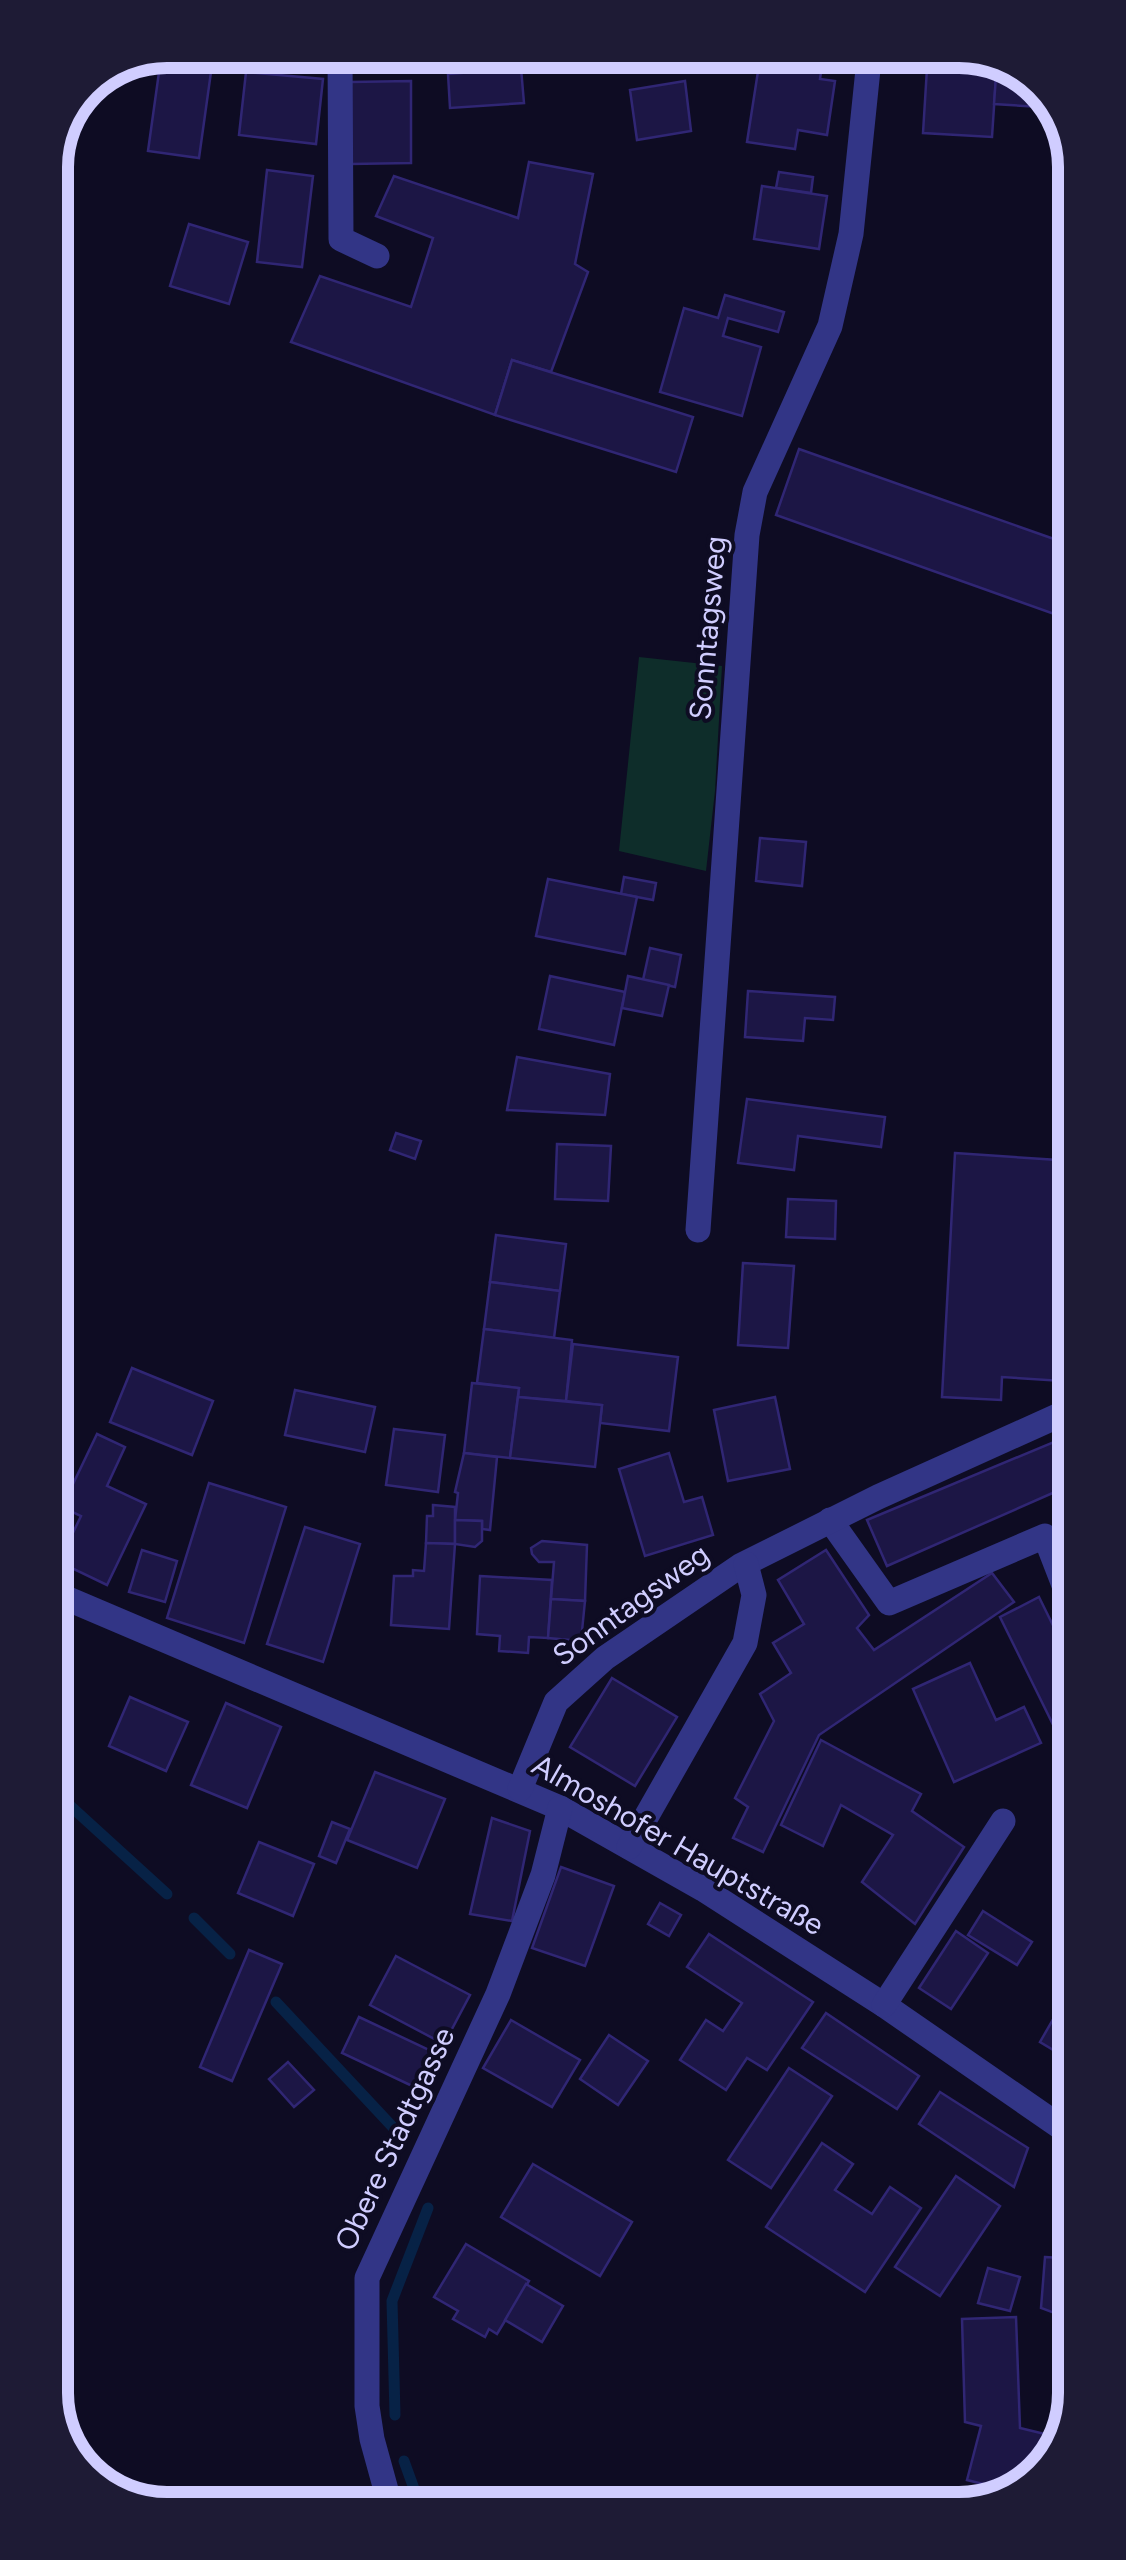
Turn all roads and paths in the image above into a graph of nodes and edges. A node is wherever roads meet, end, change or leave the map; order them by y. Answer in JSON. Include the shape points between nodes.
{"nodes":[{"id":1,"x":333,"y":68,"type":"edge"},
{"id":2,"x":868,"y":68,"type":"edge"},
{"id":3,"x":377,"y":256,"type":"dead end"},
{"id":4,"x":698,"y":1230,"type":"dead end"},
{"id":5,"x":1058,"y":1416,"type":"edge"},
{"id":6,"x":830,"y":1520,"type":"junction"},
{"id":7,"x":746,"y":1564,"type":"junction"},
{"id":8,"x":1058,"y":1570,"type":"edge"},
{"id":9,"x":68,"y":1599,"type":"edge"},
{"id":10,"x":520,"y":1789,"type":"junction"},
{"id":11,"x":560,"y":1808,"type":"junction"},
{"id":12,"x":1003,"y":1821,"type":"dead end"},
{"id":13,"x":630,"y":1847,"type":"junction"},
{"id":14,"x":884,"y":2005,"type":"junction"},
{"id":15,"x":1058,"y":2124,"type":"edge"},
{"id":16,"x":387,"y":2492,"type":"edge"}],
"edges":[{"from":1,"to":3,"type":"street","via":[[341,239]]},
{"from":2,"to":4,"type":"street","name":"Sonntagsweg","via":[[851,234],[830,326],[755,492],[746,535]]},
{"from":5,"to":6,"type":"street","name":"Sonntagsweg"},
{"from":6,"to":7,"type":"street","name":"Sonntagsweg"},
{"from":6,"to":8,"type":"street","via":[[889,1603],[1045,1536]]},
{"from":7,"to":10,"type":"street","name":"Sonntagsweg","via":[[606,1658],[556,1702]]},
{"from":7,"to":13,"type":"street","via":[[754,1596],[744,1643]]},
{"from":9,"to":10,"type":"street","name":"Almoshofer Hauptstraße"},
{"from":10,"to":11,"type":"street","name":"Almoshofer Hauptstraße"},
{"from":11,"to":13,"type":"street","name":"Almoshofer Hauptstraße"},
{"from":11,"to":16,"type":"street","name":"Obere Stadtgasse","via":[[543,1875],[498,1994],[367,2278],[366,2406]]},
{"from":12,"to":14,"type":"street"},
{"from":13,"to":14,"type":"street","name":"Almoshofer Hauptstraße"},
{"from":14,"to":15,"type":"street","name":"Almoshofer Hauptstraße"}]}
